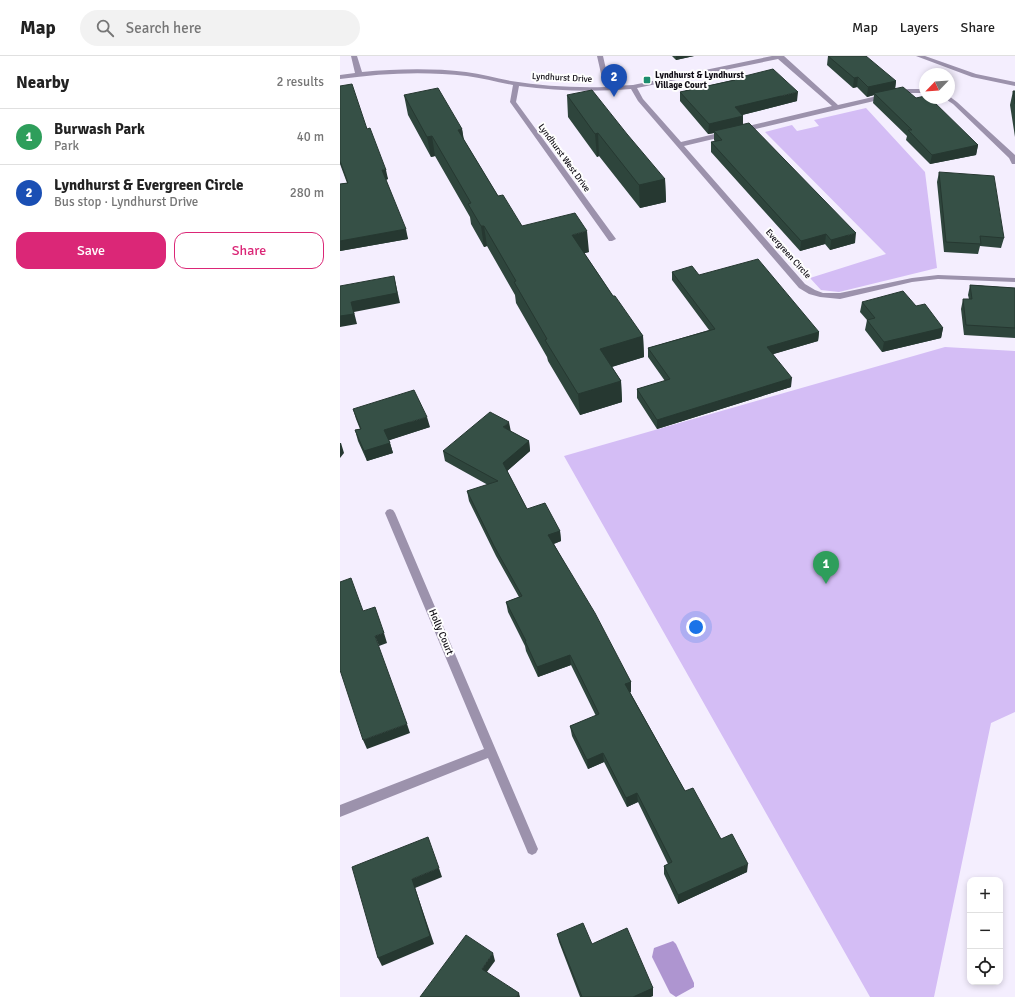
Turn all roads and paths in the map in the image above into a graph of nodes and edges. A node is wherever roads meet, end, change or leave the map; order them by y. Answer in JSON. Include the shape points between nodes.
{"nodes":[{"id":1,"x":354,"y":56,"type":"edge"},
{"id":2,"x":600,"y":56,"type":"edge"},
{"id":3,"x":780,"y":56,"type":"edge"},
{"id":4,"x":919,"y":56,"type":"edge"},
{"id":5,"x":359,"y":74,"type":"junction"},
{"id":6,"x":340,"y":77,"type":"edge"},
{"id":7,"x":516,"y":84,"type":"junction"},
{"id":8,"x":1015,"y":84,"type":"edge"},
{"id":9,"x":633,"y":87,"type":"junction"},
{"id":10,"x":610,"y":89,"type":"junction"},
{"id":11,"x":919,"y":91,"type":"edge"},
{"id":12,"x":955,"y":104,"type":"edge"},
{"id":13,"x":837,"y":107,"type":"junction"},
{"id":14,"x":679,"y":145,"type":"junction"},
{"id":15,"x":1015,"y":162,"type":"edge"},
{"id":16,"x":612,"y":239,"type":"dead end"},
{"id":17,"x":1015,"y":280,"type":"edge"},
{"id":18,"x":390,"y":513,"type":"dead end"},
{"id":19,"x":491,"y":751,"type":"junction"},
{"id":20,"x":340,"y":811,"type":"edge"},
{"id":21,"x":532,"y":849,"type":"dead end"}],
"edges":[{"from":1,"to":5,"type":"street"},
{"from":2,"to":10,"type":"street","via":[[604,78]]},
{"from":3,"to":9,"type":"street","name":"Lyndhurst Drive"},
{"from":3,"to":13,"type":"street"},
{"from":4,"to":8,"type":"street","via":[[974,76]]},
{"from":5,"to":6,"type":"street","name":"Lyndhurst Drive"},
{"from":5,"to":7,"type":"street","name":"Lyndhurst Drive","via":[[410,70],[467,74]]},
{"from":7,"to":10,"type":"street","name":"Lyndhurst Drive","via":[[567,89]]},
{"from":7,"to":16,"type":"street","name":"Lyndhurst West Drive","via":[[512,102]]},
{"from":9,"to":10,"type":"street","name":"Lyndhurst Drive"},
{"from":9,"to":14,"type":"street","name":"Evergreen Circle","via":[[640,100]]},
{"from":11,"to":13,"type":"street","via":[[908,91]]},
{"from":12,"to":15,"type":"street"},
{"from":13,"to":14,"type":"street"},
{"from":14,"to":17,"type":"street","name":"Evergreen Circle","via":[[802,286],[812,292],[840,296],[912,280],[938,277]]},
{"from":18,"to":19,"type":"street","name":"Holly Court"},
{"from":19,"to":20,"type":"street"},
{"from":19,"to":21,"type":"street","name":"Holly Court"}]}
